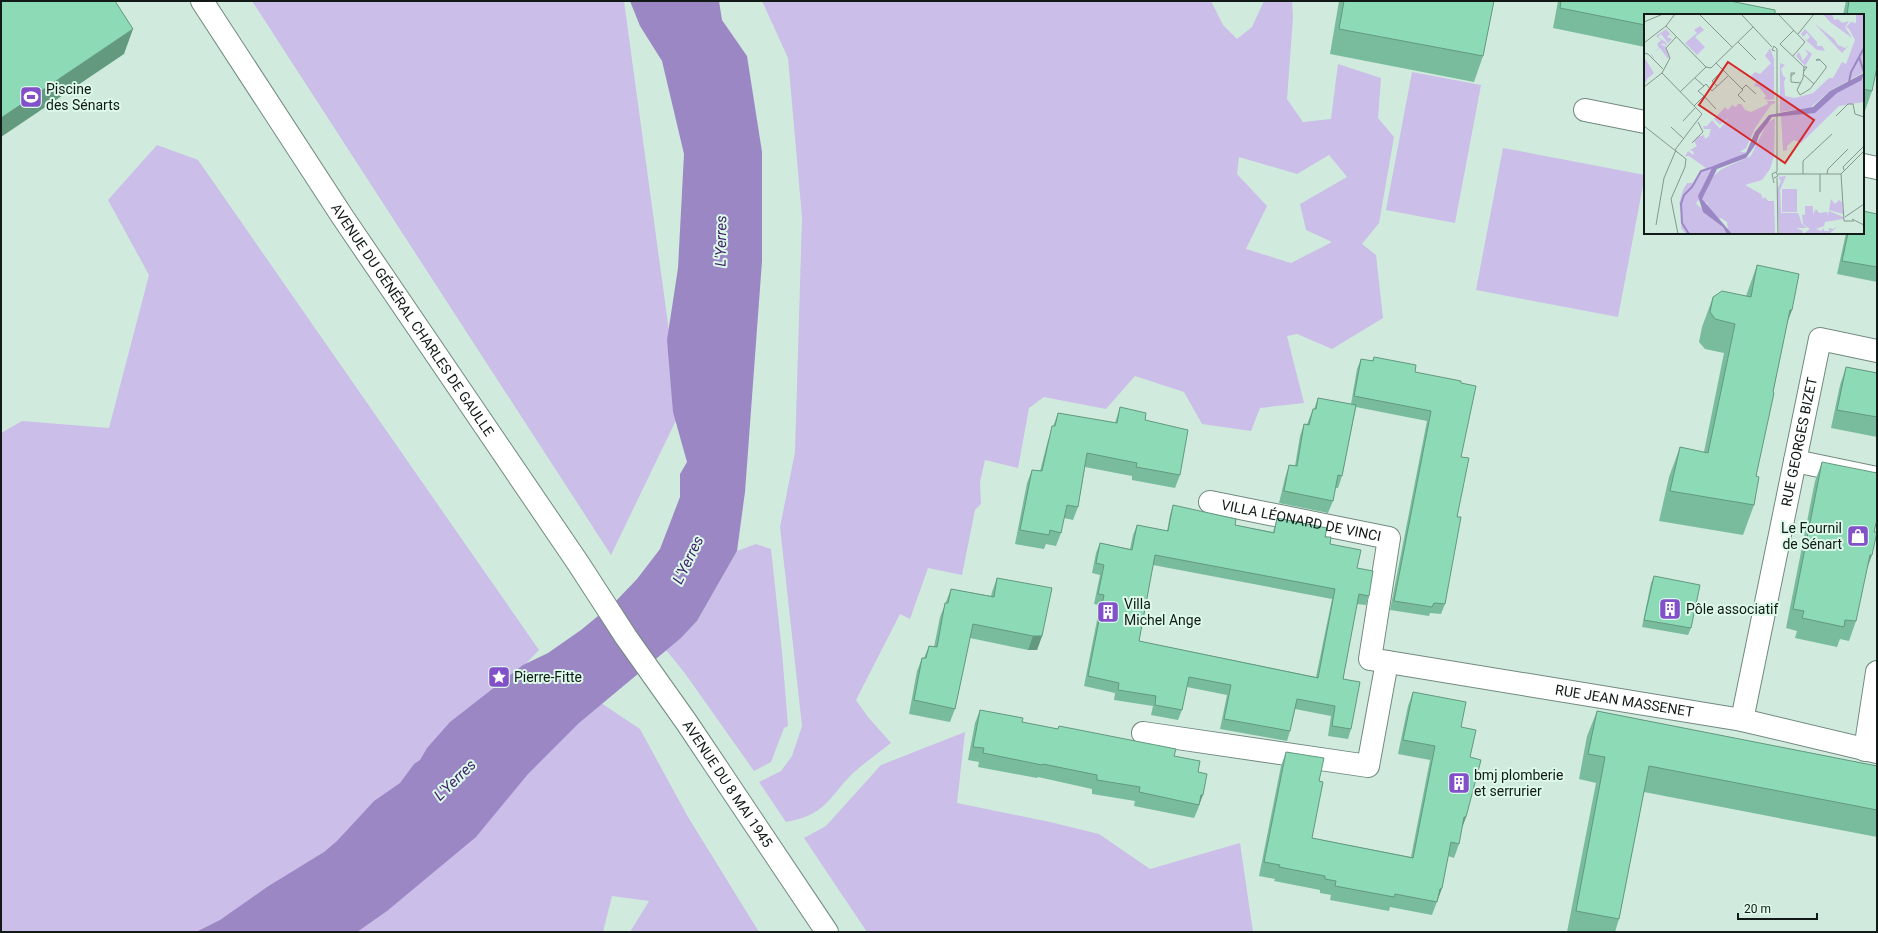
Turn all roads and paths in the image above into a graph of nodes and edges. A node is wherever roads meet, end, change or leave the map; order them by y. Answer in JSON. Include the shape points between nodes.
{"nodes":[{"id":1,"x":202,"y":1,"type":"edge"},
{"id":2,"x":1585,"y":110,"type":"dead end"},
{"id":3,"x":1644,"y":122,"type":"edge"},
{"id":4,"x":1864,"y":165,"type":"edge"},
{"id":5,"x":1877,"y":168,"type":"edge"},
{"id":6,"x":1877,"y":351,"type":"edge"},
{"id":7,"x":1795,"y":461,"type":"junction"},
{"id":8,"x":1877,"y":478,"type":"edge"},
{"id":9,"x":1210,"y":502,"type":"dead end"},
{"id":10,"x":626,"y":637,"type":"joint"},
{"id":11,"x":1378,"y":660,"type":"junction"},
{"id":12,"x":1877,"y":672,"type":"edge"},
{"id":13,"x":1742,"y":720,"type":"junction"},
{"id":14,"x":1143,"y":733,"type":"dead end"},
{"id":15,"x":1871,"y":751,"type":"edge"},
{"id":16,"x":827,"y":932,"type":"edge"}],
"edges":[{"from":1,"to":10,"type":"street","name":"AVENUE DU GÉNÉRAL CHARLES DE GAULLE","via":[[342,216]]},
{"from":2,"to":3,"type":"street"},
{"from":4,"to":5,"type":"street"},
{"from":6,"to":7,"type":"street","name":"RUE GEORGES BIZET","via":[[1820,339]]},
{"from":7,"to":8,"type":"street"},
{"from":7,"to":13,"type":"street","name":"RUE GEORGES BIZET"},
{"from":9,"to":11,"type":"street","name":"VILLA LÉONARD DE VINCI","via":[[1390,538]]},
{"from":10,"to":16,"type":"street","name":"AVENUE DU 8 MAI 1945"},
{"from":11,"to":13,"type":"street","name":"RUE JEAN MASSENET"},
{"from":11,"to":14,"type":"street","via":[[1368,766]]},
{"from":12,"to":15,"type":"street"},
{"from":13,"to":15,"type":"street","name":"RUE JEAN MASSENET"}]}
